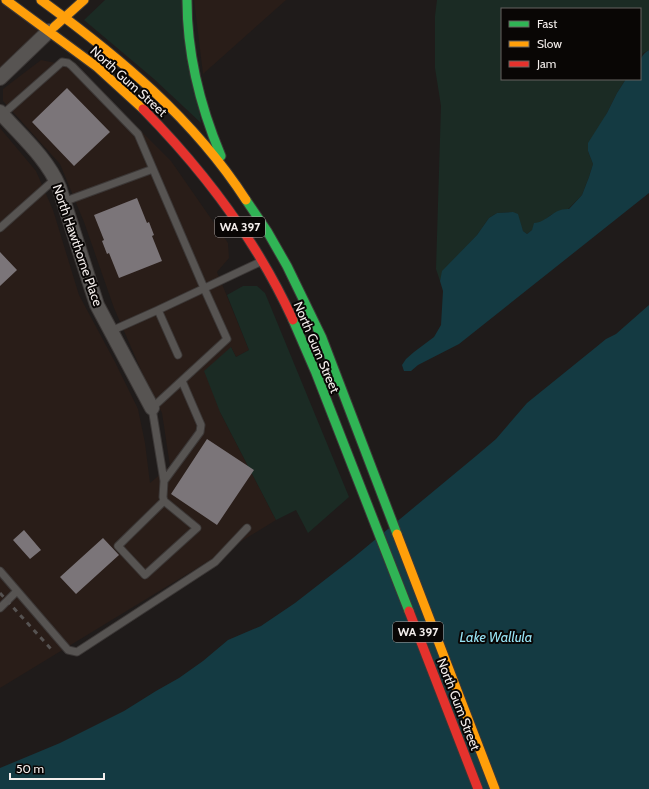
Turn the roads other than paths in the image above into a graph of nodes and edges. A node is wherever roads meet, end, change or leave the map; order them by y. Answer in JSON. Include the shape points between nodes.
{"nodes":[{"id":1,"x":6,"y":0,"type":"edge"},
{"id":2,"x":41,"y":0,"type":"edge"},
{"id":3,"x":84,"y":0,"type":"edge"},
{"id":4,"x":187,"y":0,"type":"edge"},
{"id":5,"x":65,"y":17,"type":"junction"},
{"id":6,"x":49,"y":31,"type":"junction"},
{"id":7,"x":0,"y":78,"type":"edge"},
{"id":8,"x":1,"y":113,"type":"edge"},
{"id":9,"x":162,"y":113,"type":"junction"},
{"id":10,"x":143,"y":130,"type":"junction"},
{"id":11,"x":153,"y":168,"type":"junction"},
{"id":12,"x":55,"y":179,"type":"junction"},
{"id":13,"x":231,"y":179,"type":"junction"},
{"id":14,"x":63,"y":202,"type":"junction"},
{"id":15,"x":0,"y":228,"type":"edge"},
{"id":16,"x":270,"y":256,"type":"junction"},
{"id":17,"x":204,"y":288,"type":"junction"},
{"id":18,"x":158,"y":310,"type":"junction"},
{"id":19,"x":111,"y":331,"type":"junction"},
{"id":20,"x":178,"y":355,"type":"dead end"},
{"id":21,"x":182,"y":381,"type":"junction"},
{"id":22,"x":152,"y":408,"type":"junction"},
{"id":23,"x":164,"y":481,"type":"junction"},
{"id":24,"x":164,"y":501,"type":"junction"},
{"id":25,"x":247,"y":528,"type":"dead end"},
{"id":26,"x":0,"y":571,"type":"edge"},
{"id":27,"x":16,"y":591,"type":"junction"},
{"id":28,"x":0,"y":608,"type":"edge"},
{"id":29,"x":478,"y":789,"type":"edge"},
{"id":30,"x":496,"y":789,"type":"edge"}],
"edges":[{"from":1,"to":6,"type":"main road","name":"North Gum Street","number":"WA 397"},
{"from":2,"to":5,"type":"main road","name":"North Gum Street","number":"WA 397"},
{"from":3,"to":5,"type":"main road"},
{"from":4,"to":13,"type":"main road","via":[[186,21],[199,92],[215,142]]},
{"from":5,"to":6,"type":"main road"},
{"from":5,"to":9,"type":"main road","name":"North Gum Street","number":"WA 397","via":[[122,62]]},
{"from":6,"to":7,"type":"street"},
{"from":6,"to":9,"type":"main road","name":"North Gum Street","number":"WA 397","via":[[126,93]]},
{"from":8,"to":10,"type":"lane","via":[[62,62],[72,66]]},
{"from":8,"to":12,"type":"street","name":"North Hawthorne Place","via":[[43,161]]},
{"from":9,"to":10,"type":"lane"},
{"from":9,"to":13,"type":"main road","name":"North Gum Street","number":"WA 397","via":[[203,143]]},
{"from":9,"to":16,"type":"main road","name":"North Gum Street","number":"WA 397","via":[[189,158],[244,232]]},
{"from":10,"to":11,"type":"lane"},
{"from":11,"to":14,"type":"lane"},
{"from":11,"to":17,"type":"lane"},
{"from":12,"to":14,"type":"street","name":"North Hawthorne Place"},
{"from":12,"to":15,"type":"lane"},
{"from":13,"to":16,"type":"main road","name":"North Gum Street","number":"WA 397","via":[[258,218]]},
{"from":14,"to":19,"type":"street","name":"North Hawthorne Place","via":[[94,297]]},
{"from":16,"to":17,"type":"lane"},
{"from":16,"to":29,"type":"main road","name":"North Gum Street","number":"WA 397","via":[[288,310],[357,476]]},
{"from":16,"to":30,"type":"main road","name":"North Gum Street","number":"WA 397","via":[[303,295],[320,332]]},
{"from":17,"to":18,"type":"lane"},
{"from":17,"to":21,"type":"lane","via":[[227,339]]},
{"from":18,"to":19,"type":"lane"},
{"from":18,"to":20,"type":"lane"},
{"from":19,"to":22,"type":"street","name":"North Hawthorne Place"},
{"from":21,"to":22,"type":"lane"},
{"from":21,"to":23,"type":"lane","via":[[202,424],[200,432]]},
{"from":22,"to":23,"type":"lane"},
{"from":23,"to":24,"type":"lane"},
{"from":24,"to":24,"type":"lane","via":[[197,528],[145,575],[118,546]]},
{"from":25,"to":27,"type":"lane","via":[[215,562],[77,652],[68,650]]},
{"from":26,"to":27,"type":"lane"},
{"from":27,"to":28,"type":"lane"}]}
